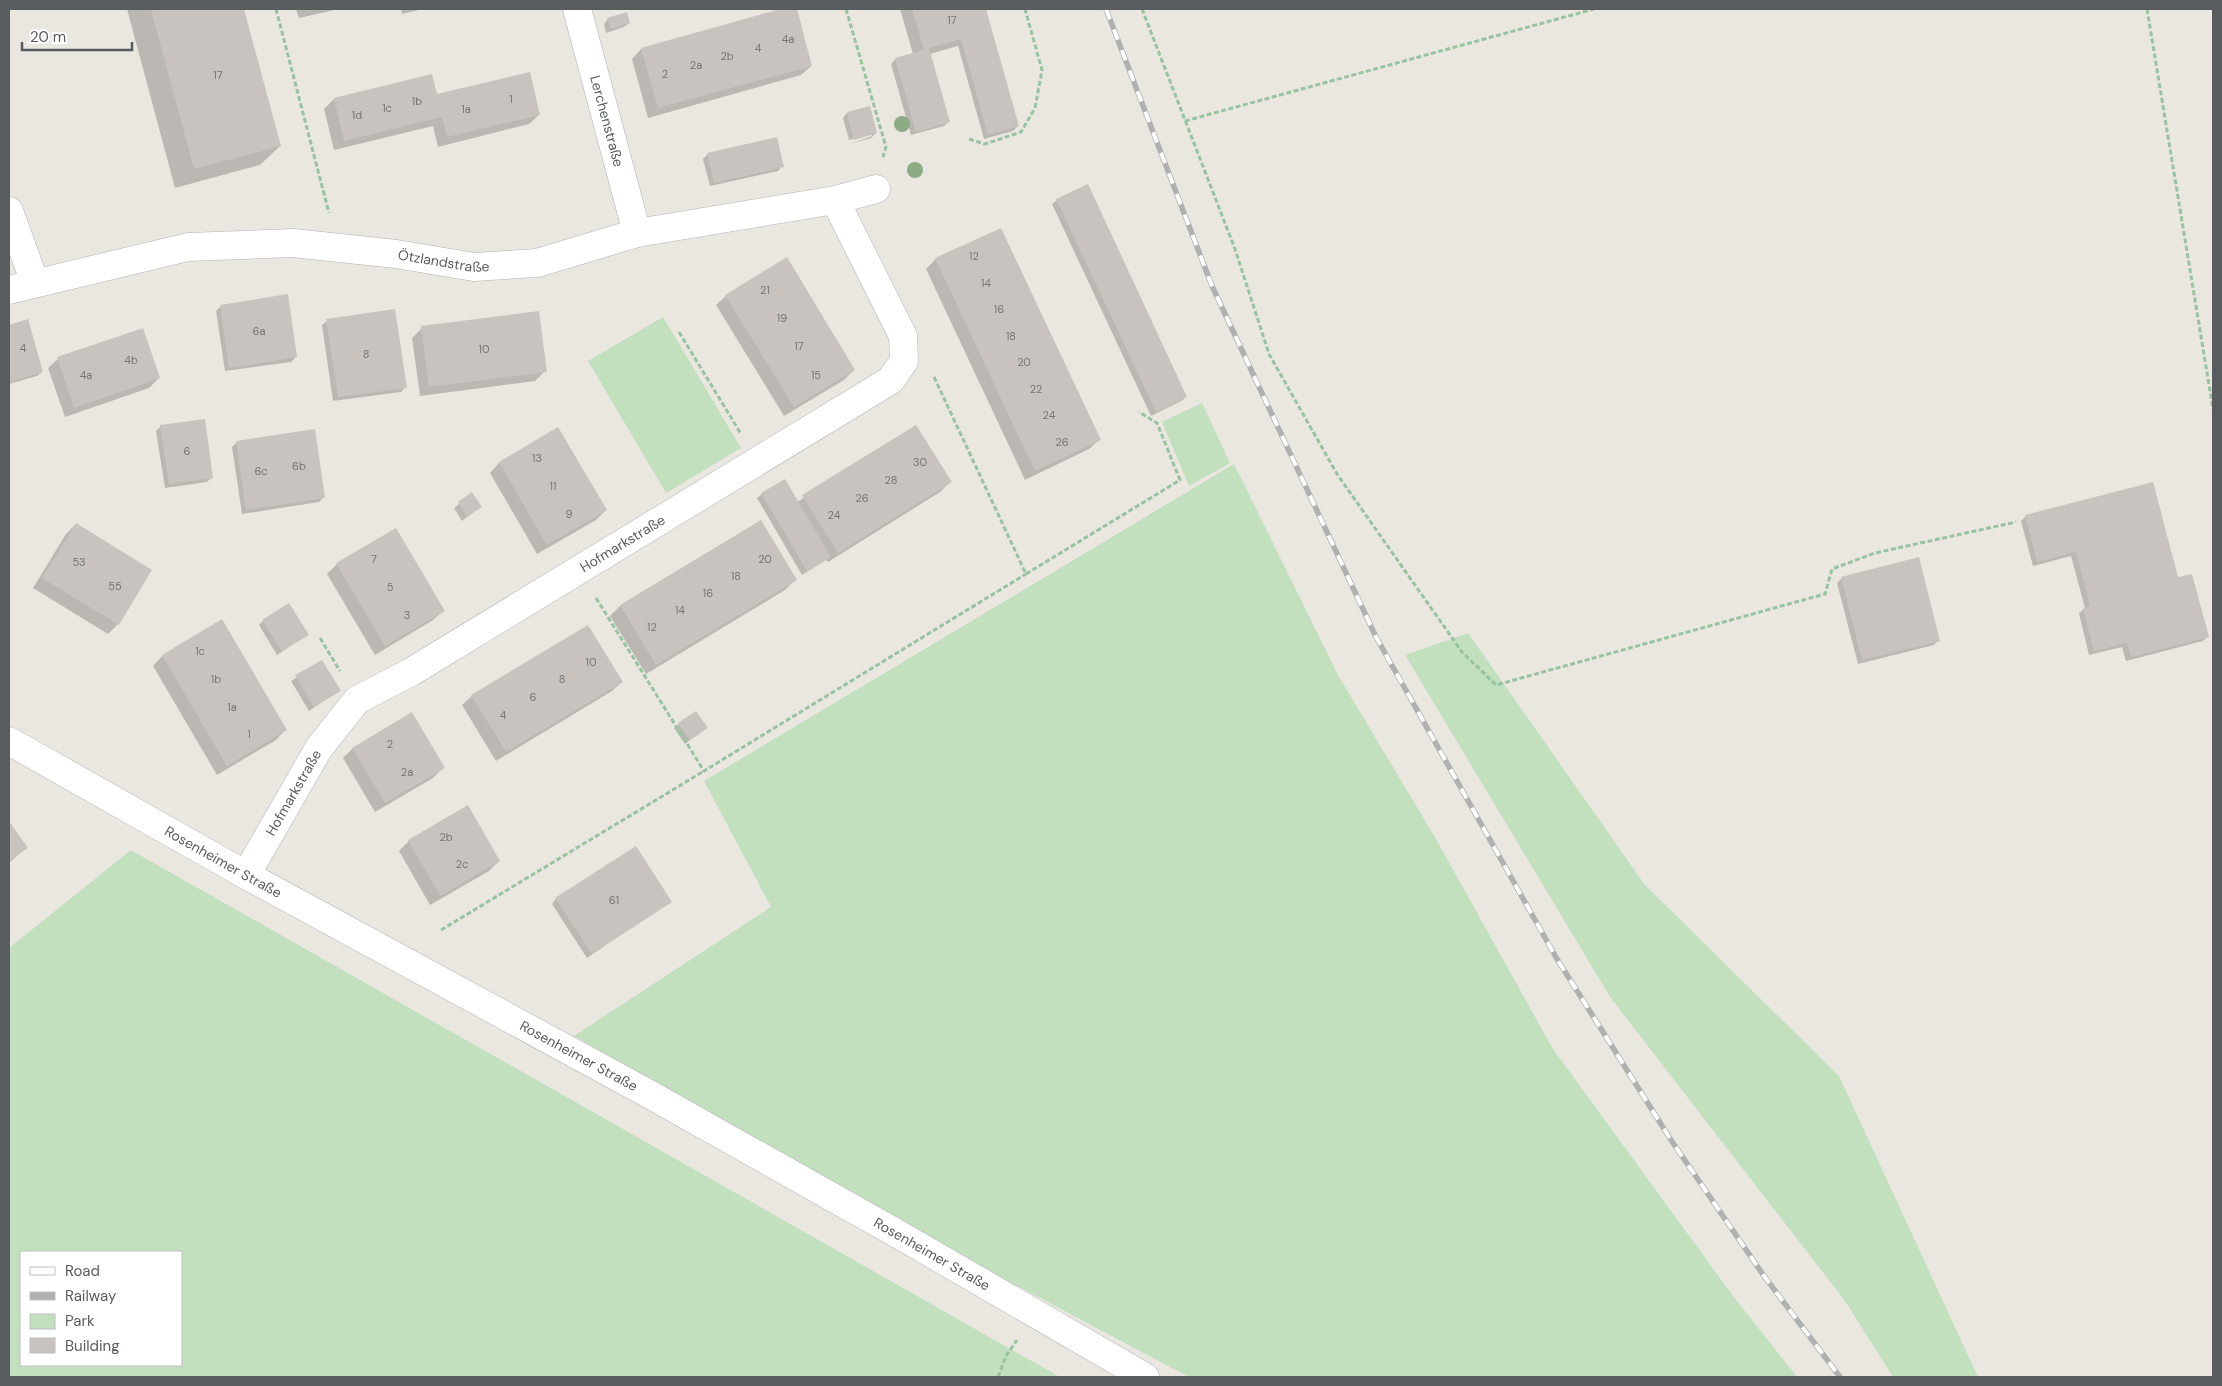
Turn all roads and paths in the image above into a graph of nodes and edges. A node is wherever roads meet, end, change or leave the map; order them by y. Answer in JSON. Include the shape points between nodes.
{"nodes":[{"id":1,"x":276,"y":9,"type":"edge"},
{"id":2,"x":577,"y":9,"type":"edge"},
{"id":3,"x":846,"y":9,"type":"edge"},
{"id":4,"x":1025,"y":9,"type":"edge"},
{"id":5,"x":1142,"y":9,"type":"edge"},
{"id":6,"x":1594,"y":9,"type":"edge"},
{"id":7,"x":2147,"y":9,"type":"edge"},
{"id":8,"x":1185,"y":122,"type":"junction"},
{"id":9,"x":969,"y":139,"type":"dead end"},
{"id":10,"x":876,"y":189,"type":"joint"},
{"id":11,"x":834,"y":200,"type":"junction"},
{"id":12,"x":9,"y":211,"type":"edge"},
{"id":13,"x":637,"y":233,"type":"junction"},
{"id":14,"x":338,"y":248,"type":"junction"},
{"id":15,"x":35,"y":283,"type":"junction"},
{"id":16,"x":9,"y":290,"type":"edge"},
{"id":17,"x":679,"y":332,"type":"dead end"},
{"id":18,"x":904,"y":361,"type":"junction"},
{"id":19,"x":2213,"y":409,"type":"edge"},
{"id":20,"x":1138,"y":412,"type":"dead end"},
{"id":21,"x":757,"y":461,"type":"junction"},
{"id":22,"x":2016,"y":522,"type":"dead end"},
{"id":23,"x":578,"y":570,"type":"junction"},
{"id":24,"x":1026,"y":574,"type":"junction"},
{"id":25,"x":320,"y":638,"type":"dead end"},
{"id":26,"x":357,"y":700,"type":"junction"},
{"id":27,"x":9,"y":741,"type":"edge"},
{"id":28,"x":704,"y":771,"type":"junction"},
{"id":29,"x":246,"y":875,"type":"junction"},
{"id":30,"x":441,"y":930,"type":"dead end"},
{"id":31,"x":1034,"y":1314,"type":"junction"},
{"id":32,"x":998,"y":1377,"type":"edge"},
{"id":33,"x":1145,"y":1377,"type":"edge"}],
"edges":[{"from":1,"to":14,"type":"path"},
{"from":2,"to":13,"type":"street","name":"Lerchenstraße"},
{"from":3,"to":10,"type":"path","via":[[886,147]]},
{"from":4,"to":9,"type":"path","via":[[1042,70],[1035,108],[1021,132],[985,144]]},
{"from":5,"to":8,"type":"path"},
{"from":6,"to":8,"type":"path"},
{"from":7,"to":19,"type":"path"},
{"from":8,"to":22,"type":"path","via":[[1235,249],[1268,354],[1337,474],[1462,652],[1496,685],[1825,594],[1832,569],[1875,554]]},
{"from":10,"to":11,"type":"street","name":"Ötzlandstraße"},
{"from":11,"to":13,"type":"street","name":"Ötzlandstraße"},
{"from":11,"to":18,"type":"street","via":[[903,336]]},
{"from":12,"to":15,"type":"street"},
{"from":13,"to":14,"type":"street","name":"Ötzlandstraße","via":[[538,263],[474,266]]},
{"from":14,"to":15,"type":"street","name":"Ötzlandstraße","via":[[293,243],[188,247]]},
{"from":15,"to":16,"type":"street","name":"Ötzlandstraße"},
{"from":17,"to":21,"type":"path"},
{"from":18,"to":21,"type":"street","name":"Hofmarkstraße","via":[[891,380]]},
{"from":18,"to":24,"type":"path","via":[[930,369]]},
{"from":20,"to":24,"type":"path","via":[[1157,423],[1180,480]]},
{"from":21,"to":23,"type":"street","name":"Hofmarkstraße"},
{"from":23,"to":26,"type":"street","name":"Hofmarkstraße","via":[[411,672]]},
{"from":23,"to":28,"type":"path"},
{"from":24,"to":28,"type":"path"},
{"from":25,"to":26,"type":"path"},
{"from":26,"to":29,"type":"street","name":"Hofmarkstraße","via":[[319,748]]},
{"from":27,"to":29,"type":"street","name":"Rosenheimer Straße"},
{"from":28,"to":30,"type":"path"},
{"from":29,"to":31,"type":"street","name":"Rosenheimer Straße","via":[[650,1094]]},
{"from":31,"to":32,"type":"path","via":[[1006,1356]]},
{"from":31,"to":33,"type":"street","name":"Rosenheimer Straße"}]}
